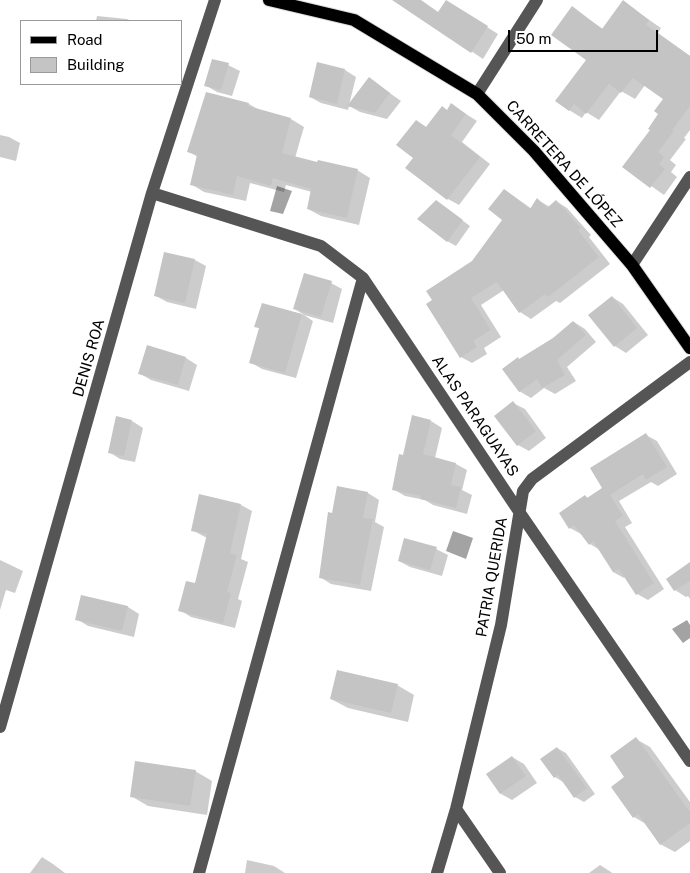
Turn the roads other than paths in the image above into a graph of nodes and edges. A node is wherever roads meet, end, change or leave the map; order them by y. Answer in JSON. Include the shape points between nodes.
{"nodes":[{"id":1,"x":215,"y":0,"type":"edge"},
{"id":2,"x":269,"y":0,"type":"edge"},
{"id":3,"x":537,"y":0,"type":"edge"},
{"id":4,"x":477,"y":94,"type":"junction"},
{"id":5,"x":690,"y":178,"type":"edge"},
{"id":6,"x":152,"y":193,"type":"junction"},
{"id":7,"x":632,"y":265,"type":"junction"},
{"id":8,"x":363,"y":278,"type":"junction"},
{"id":9,"x":690,"y":348,"type":"edge"},
{"id":10,"x":690,"y":362,"type":"edge"},
{"id":11,"x":520,"y":513,"type":"junction"},
{"id":12,"x":0,"y":727,"type":"edge"},
{"id":13,"x":690,"y":760,"type":"edge"},
{"id":14,"x":456,"y":809,"type":"junction"},
{"id":15,"x":199,"y":873,"type":"edge"},
{"id":16,"x":437,"y":873,"type":"edge"},
{"id":17,"x":500,"y":873,"type":"edge"}],
"edges":[{"from":1,"to":6,"type":"street","name":"DENIS ROA"},
{"from":2,"to":4,"type":"main road","name":"CARRETERA DE LÓPEZ","via":[[354,20]]},
{"from":3,"to":4,"type":"street"},
{"from":4,"to":7,"type":"main road","name":"CARRETERA DE LÓPEZ","via":[[534,151]]},
{"from":5,"to":7,"type":"street"},
{"from":6,"to":8,"type":"street","name":"ALAS PARAGUAYAS","via":[[320,246]]},
{"from":6,"to":12,"type":"street","name":"DENIS ROA"},
{"from":7,"to":9,"type":"main road","name":"CARRETERA DE LÓPEZ"},
{"from":8,"to":11,"type":"street","name":"ALAS PARAGUAYAS"},
{"from":8,"to":15,"type":"street"},
{"from":10,"to":11,"type":"street","name":"PATRIA QUERIDA","via":[[532,479],[524,491]]},
{"from":11,"to":13,"type":"street","name":"ALAS PARAGUAYAS"},
{"from":11,"to":14,"type":"street","name":"PATRIA QUERIDA","via":[[501,625]]},
{"from":14,"to":16,"type":"street","name":"PATRIA QUERIDA"},
{"from":14,"to":17,"type":"street"}]}
